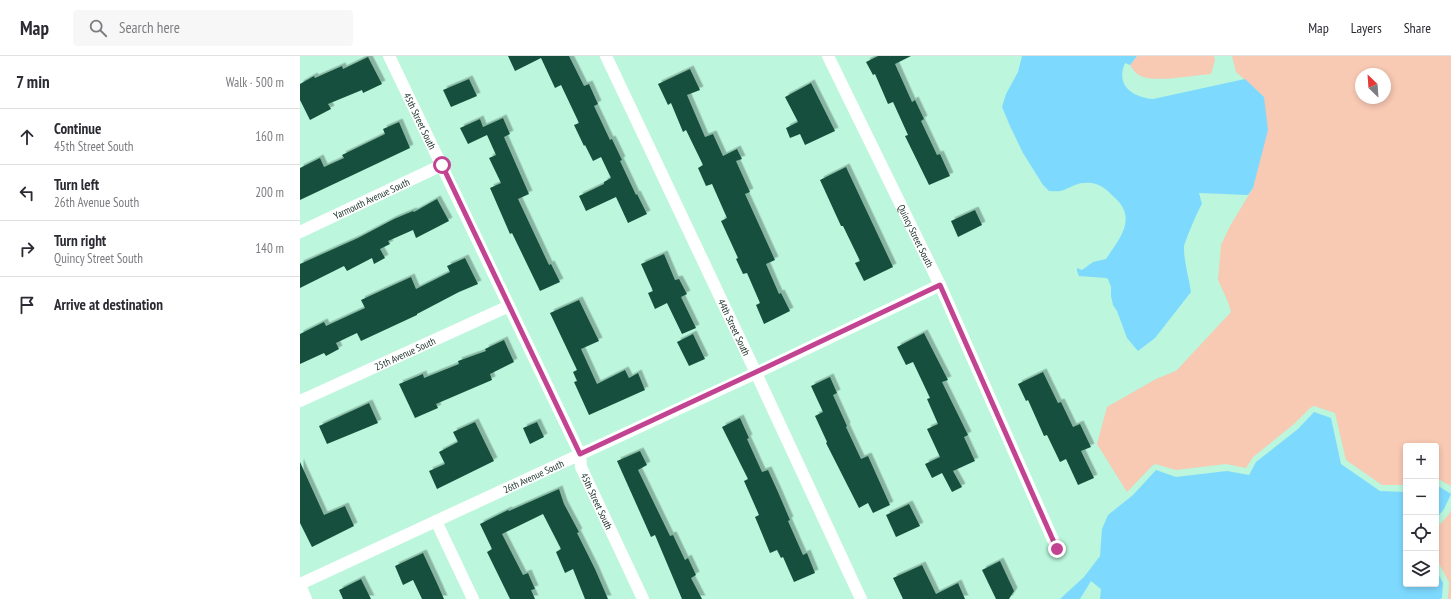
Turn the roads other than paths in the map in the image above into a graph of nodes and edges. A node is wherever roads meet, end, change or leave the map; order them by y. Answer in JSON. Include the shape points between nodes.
{"nodes":[{"id":1,"x":389,"y":56,"type":"edge"},
{"id":2,"x":606,"y":56,"type":"edge"},
{"id":3,"x":828,"y":56,"type":"edge"},
{"id":4,"x":442,"y":165,"type":"junction"},
{"id":5,"x":300,"y":232,"type":"edge"},
{"id":6,"x":940,"y":285,"type":"junction"},
{"id":7,"x":509,"y":306,"type":"junction"},
{"id":8,"x":756,"y":372,"type":"junction"},
{"id":9,"x":300,"y":402,"type":"edge"},
{"id":10,"x":580,"y":454,"type":"junction"},
{"id":11,"x":436,"y":521,"type":"junction"},
{"id":12,"x":1057,"y":549,"type":"dead end"},
{"id":13,"x":300,"y":585,"type":"edge"},
{"id":14,"x":306,"y":599,"type":"edge"},
{"id":15,"x":473,"y":599,"type":"edge"},
{"id":16,"x":643,"y":599,"type":"edge"},
{"id":17,"x":861,"y":599,"type":"edge"}],
"edges":[{"from":1,"to":4,"type":"street","name":"45th Street South"},
{"from":2,"to":8,"type":"street","name":"44th Street South"},
{"from":3,"to":6,"type":"street","name":"Quincy Street South"},
{"from":4,"to":5,"type":"street","name":"Yarmouth Avenue South"},
{"from":4,"to":7,"type":"street","name":"45th Street South"},
{"from":6,"to":8,"type":"street","name":"26th Avenue South"},
{"from":6,"to":12,"type":"street","name":"Quincy Street South"},
{"from":7,"to":9,"type":"street","name":"25th Avenue South"},
{"from":7,"to":10,"type":"street","name":"45th Street South"},
{"from":8,"to":10,"type":"street","name":"26th Avenue South"},
{"from":8,"to":17,"type":"street","name":"44th Street South"},
{"from":10,"to":11,"type":"street","name":"26th Avenue South"},
{"from":10,"to":16,"type":"street","name":"45th Street South","via":[[581,467]]},
{"from":11,"to":13,"type":"street","name":"26th Avenue South"},
{"from":11,"to":15,"type":"street"},
{"from":13,"to":14,"type":"street"}]}
